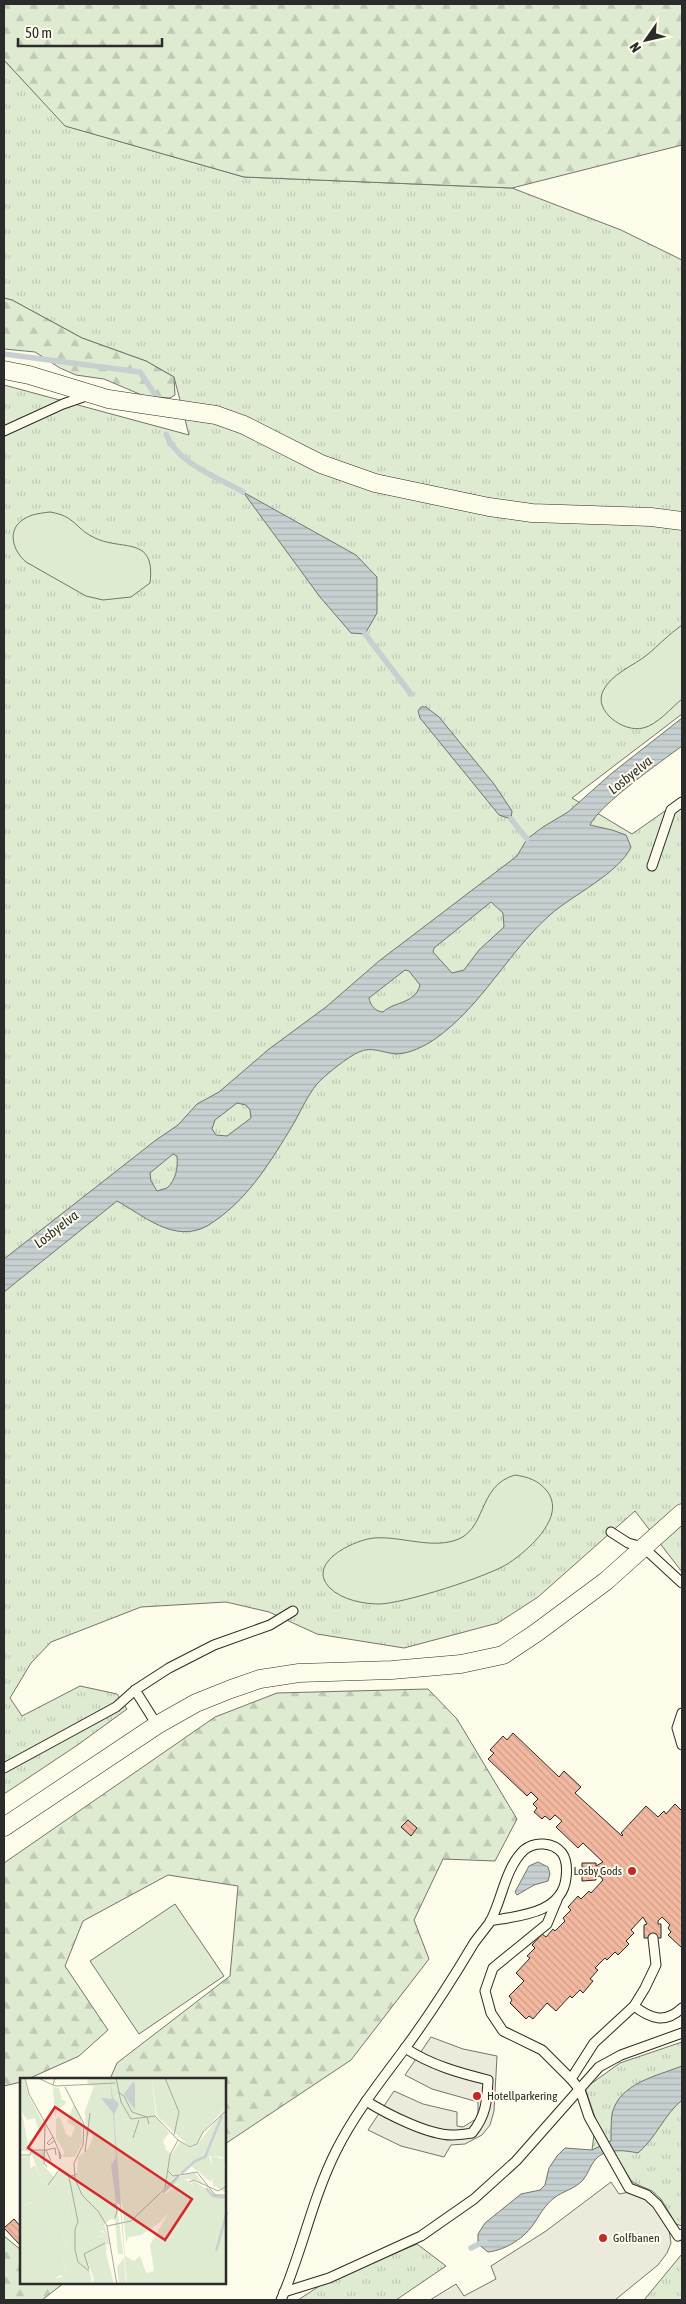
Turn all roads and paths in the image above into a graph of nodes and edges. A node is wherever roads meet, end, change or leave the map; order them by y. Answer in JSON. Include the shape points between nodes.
{"nodes":[{"id":1,"x":4,"y":370,"type":"edge"},
{"id":2,"x":91,"y":394,"type":"junction"},
{"id":3,"x":4,"y":431,"type":"edge"},
{"id":4,"x":682,"y":522,"type":"edge"},
{"id":5,"x":682,"y":802,"type":"edge"},
{"id":6,"x":652,"y":866,"type":"dead end"},
{"id":7,"x":682,"y":1513,"type":"edge"},
{"id":8,"x":611,"y":1532,"type":"dead end"},
{"id":9,"x":644,"y":1547,"type":"junction"},
{"id":10,"x":682,"y":1583,"type":"edge"},
{"id":11,"x":293,"y":1610,"type":"dead end"},
{"id":12,"x":135,"y":1690,"type":"junction"},
{"id":13,"x":682,"y":1713,"type":"edge"},
{"id":14,"x":157,"y":1725,"type":"junction"},
{"id":15,"x":682,"y":1745,"type":"edge"},
{"id":16,"x":4,"y":1768,"type":"edge"},
{"id":17,"x":4,"y":1827,"type":"edge"},
{"id":18,"x":557,"y":1900,"type":"junction"},
{"id":19,"x":490,"y":1921,"type":"junction"},
{"id":20,"x":653,"y":1938,"type":"dead end"},
{"id":21,"x":634,"y":2006,"type":"junction"},
{"id":22,"x":682,"y":2008,"type":"edge"},
{"id":23,"x":682,"y":2033,"type":"edge"},
{"id":24,"x":405,"y":2048,"type":"junction"},
{"id":25,"x":571,"y":2079,"type":"junction"},
{"id":26,"x":580,"y":2090,"type":"junction"},
{"id":27,"x":366,"y":2101,"type":"junction"},
{"id":28,"x":682,"y":2234,"type":"edge"},
{"id":29,"x":283,"y":2296,"type":"edge"}],
"edges":[{"from":1,"to":2,"type":"street"},
{"from":2,"to":3,"type":"lane"},
{"from":2,"to":4,"type":"street","via":[[216,415],[244,425],[321,464],[376,483],[445,498],[532,513]]},
{"from":5,"to":6,"type":"lane","via":[[671,810]]},
{"from":7,"to":9,"type":"street"},
{"from":8,"to":9,"type":"lane","via":[[628,1543]]},
{"from":9,"to":10,"type":"lane"},
{"from":9,"to":14,"type":"street","via":[[606,1581],[503,1654],[461,1664],[299,1673],[260,1679],[196,1703]]},
{"from":11,"to":12,"type":"lane","via":[[270,1625],[214,1645]]},
{"from":12,"to":14,"type":"lane"},
{"from":12,"to":16,"type":"lane","via":[[116,1707]]},
{"from":13,"to":15,"type":"lane","via":[[677,1728]]},
{"from":14,"to":17,"type":"street"},
{"from":18,"to":19,"type":"lane","via":[[539,1911]]},
{"from":18,"to":19,"type":"lane","via":[[566,1884],[568,1869],[563,1854],[554,1846],[533,1846],[524,1850],[511,1869]]},
{"from":18,"to":25,"type":"lane","via":[[547,1924],[493,1968],[485,1991],[491,2013],[503,2031],[542,2050]]},
{"from":19,"to":24,"type":"lane"},
{"from":20,"to":21,"type":"lane","via":[[656,1965]]},
{"from":21,"to":22,"type":"lane","via":[[647,2016],[658,2018],[667,2018]]},
{"from":21,"to":25,"type":"lane","via":[[594,2043]]},
{"from":23,"to":26,"type":"lane","via":[[599,2067]]},
{"from":24,"to":27,"type":"lane"},
{"from":24,"to":27,"type":"lane","via":[[454,2072],[488,2080],[487,2106],[482,2122],[472,2133],[451,2135],[415,2126]]},
{"from":25,"to":26,"type":"lane"},
{"from":26,"to":28,"type":"lane","via":[[600,2140],[630,2188],[657,2204],[678,2236]]},
{"from":26,"to":29,"type":"lane","via":[[516,2161],[474,2199],[421,2236]]},
{"from":27,"to":29,"type":"lane","via":[[336,2152]]}]}
